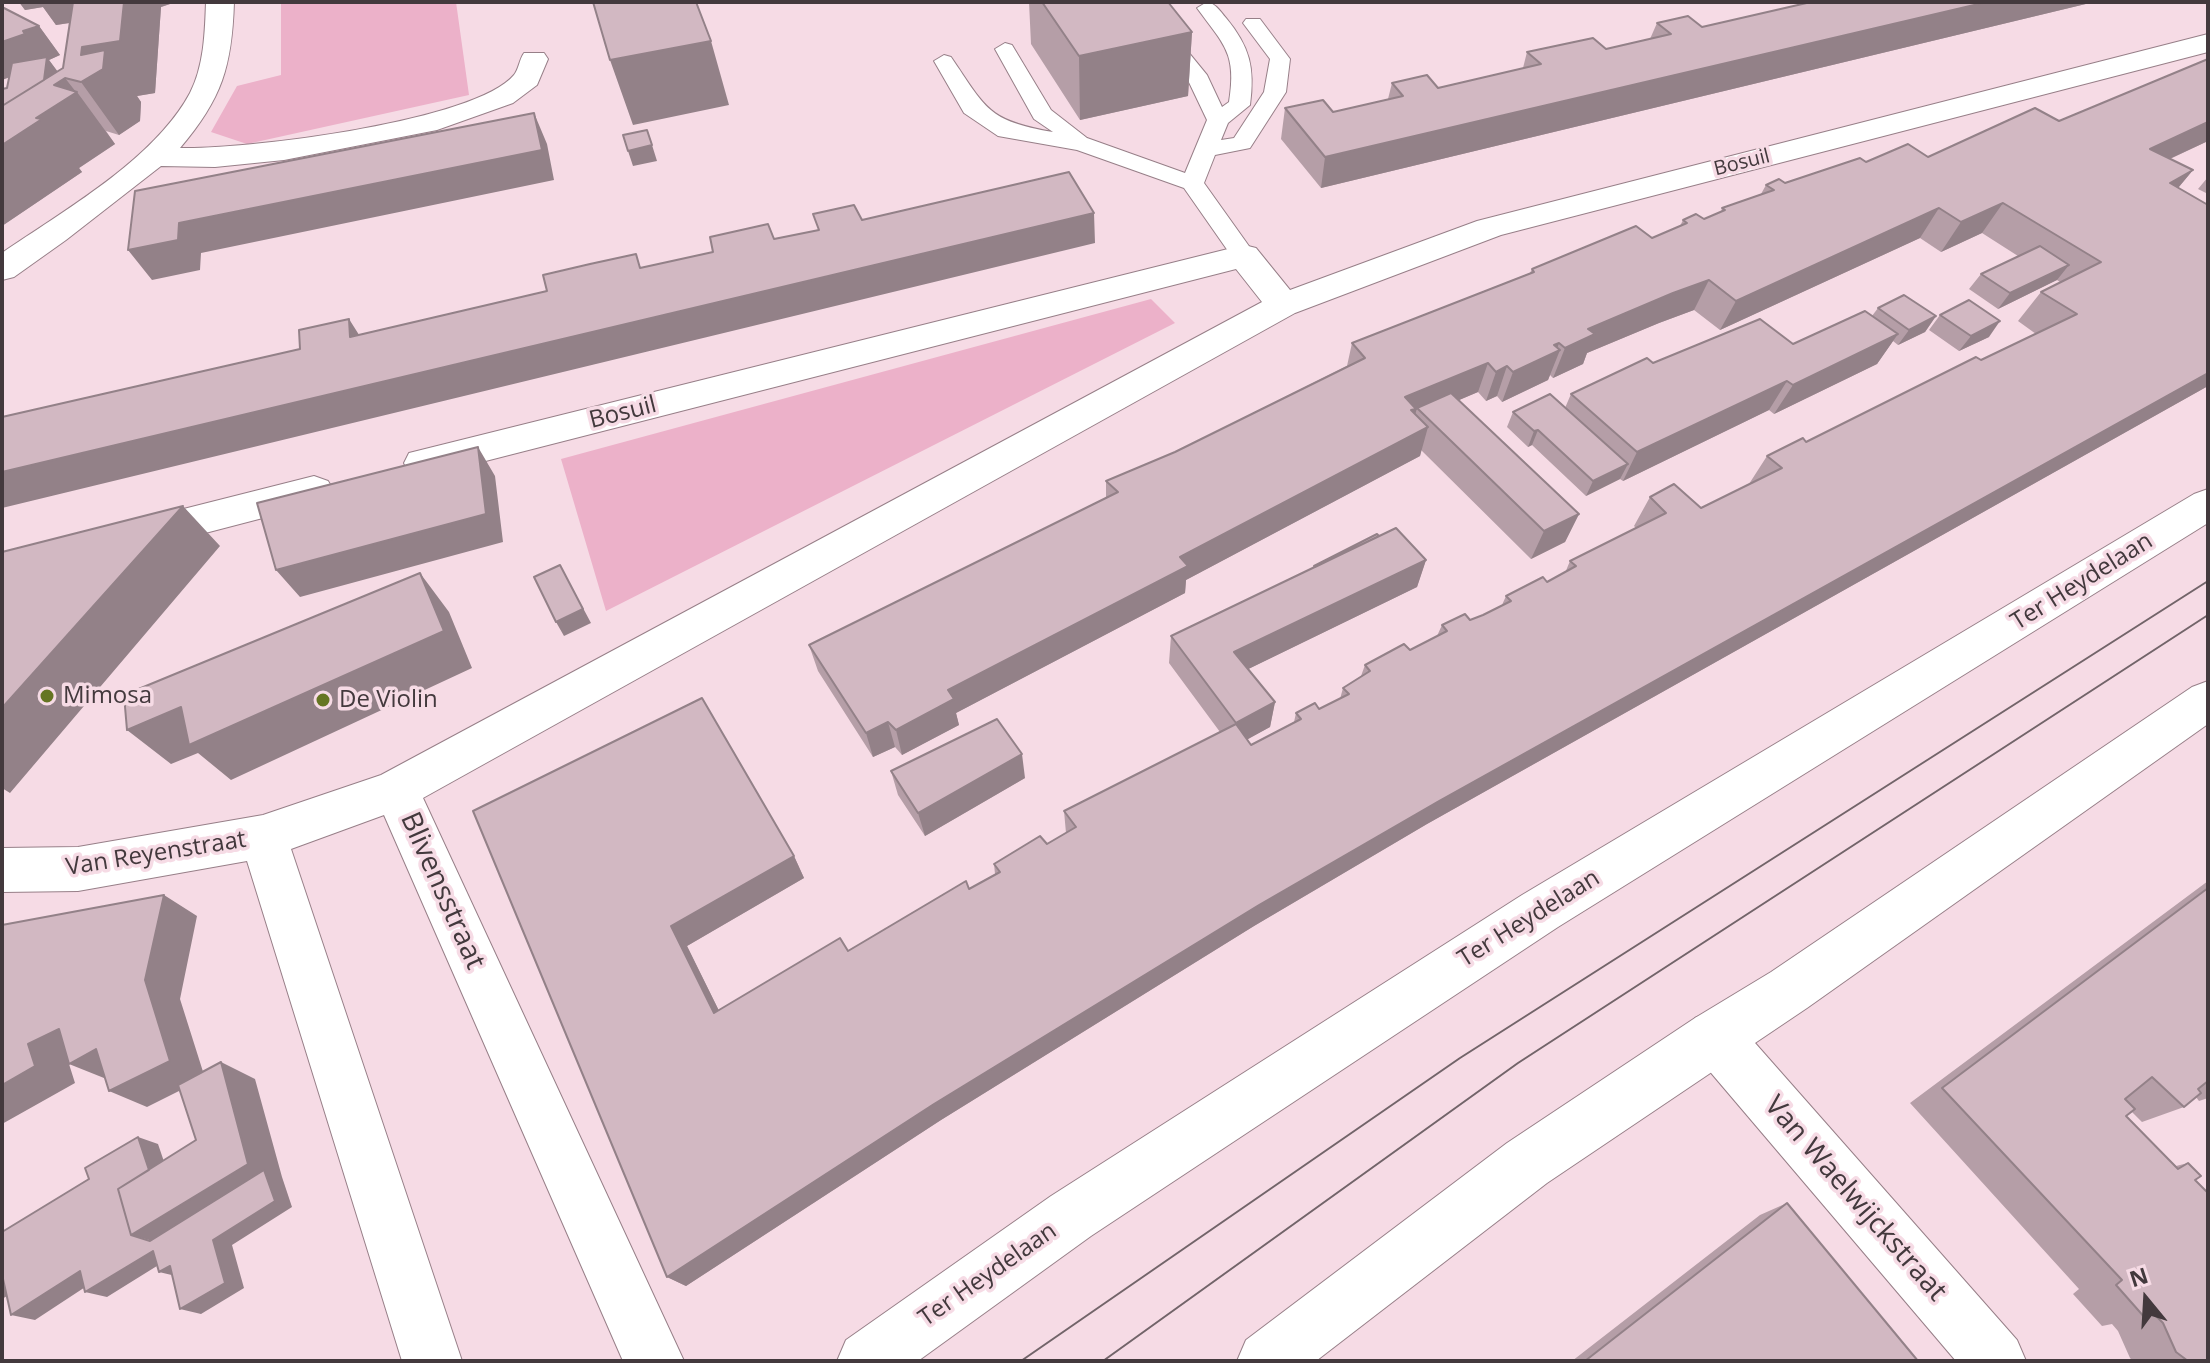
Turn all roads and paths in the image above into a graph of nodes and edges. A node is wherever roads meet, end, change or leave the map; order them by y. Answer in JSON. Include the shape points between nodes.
{"nodes":[{"id":1,"x":220,"y":2,"type":"edge"},
{"id":2,"x":1207,"y":8,"type":"dead end"},
{"id":3,"x":1150,"y":18,"type":"edge"},
{"id":4,"x":1253,"y":23,"type":"dead end"},
{"id":5,"x":2208,"y":43,"type":"edge"},
{"id":6,"x":1005,"y":49,"type":"dead end"},
{"id":7,"x":534,"y":59,"type":"dead end"},
{"id":8,"x":944,"y":61,"type":"dead end"},
{"id":9,"x":1218,"y":120,"type":"junction"},
{"id":10,"x":1082,"y":144,"type":"junction"},
{"id":11,"x":1206,"y":150,"type":"junction"},
{"id":12,"x":154,"y":156,"type":"junction"},
{"id":13,"x":1192,"y":183,"type":"junction"},
{"id":14,"x":1244,"y":256,"type":"junction"},
{"id":15,"x":2,"y":269,"type":"edge"},
{"id":16,"x":1283,"y":305,"type":"junction"},
{"id":17,"x":2208,"y":504,"type":"edge"},
{"id":18,"x":109,"y":543,"type":"edge"},
{"id":19,"x":2208,"y":700,"type":"edge"},
{"id":20,"x":396,"y":790,"type":"junction"},
{"id":21,"x":263,"y":837,"type":"junction"},
{"id":22,"x":2,"y":870,"type":"edge"},
{"id":23,"x":1714,"y":1036,"type":"junction"},
{"id":24,"x":432,"y":1361,"type":"edge"},
{"id":25,"x":654,"y":1361,"type":"edge"},
{"id":26,"x":867,"y":1361,"type":"edge"},
{"id":27,"x":1267,"y":1361,"type":"edge"},
{"id":28,"x":1996,"y":1361,"type":"edge"}],
"edges":[{"from":1,"to":12,"type":"street","via":[[218,50],[205,92]]},
{"from":2,"to":9,"type":"lane","via":[[1243,52],[1239,105]]},
{"from":3,"to":9,"type":"lane","via":[[1196,75]]},
{"from":4,"to":11,"type":"lane","via":[[1280,59],[1275,92],[1242,143]]},
{"from":5,"to":16,"type":"street","name":"Bosuil","via":[[1489,228]]},
{"from":6,"to":10,"type":"lane","via":[[1042,114]]},
{"from":7,"to":12,"type":"street","via":[[526,80],[457,117],[281,151],[216,158]]},
{"from":8,"to":10,"type":"lane","via":[[972,108],[1006,131]]},
{"from":9,"to":11,"type":"lane"},
{"from":10,"to":13,"type":"lane"},
{"from":11,"to":13,"type":"lane"},
{"from":12,"to":15,"type":"street"},
{"from":13,"to":14,"type":"lane"},
{"from":14,"to":16,"type":"street"},
{"from":14,"to":18,"type":"street","name":"Bosuil"},
{"from":16,"to":20,"type":"street","name":"Bosuil"},
{"from":17,"to":26,"type":"street","name":"Ter Heydelaan","via":[[1540,911],[1071,1216]]},
{"from":19,"to":23,"type":"street","via":[[1789,990]]},
{"from":20,"to":21,"type":"street","name":"Blivensstraat"},
{"from":20,"to":25,"type":"street","name":"Blivensstraat"},
{"from":21,"to":22,"type":"street","name":"Van Reyenstraat","via":[[78,869]]},
{"from":21,"to":24,"type":"street"},
{"from":23,"to":27,"type":"street","via":[[1527,1163]]},
{"from":23,"to":28,"type":"street","name":"Van Waelwijckstraat"}]}
